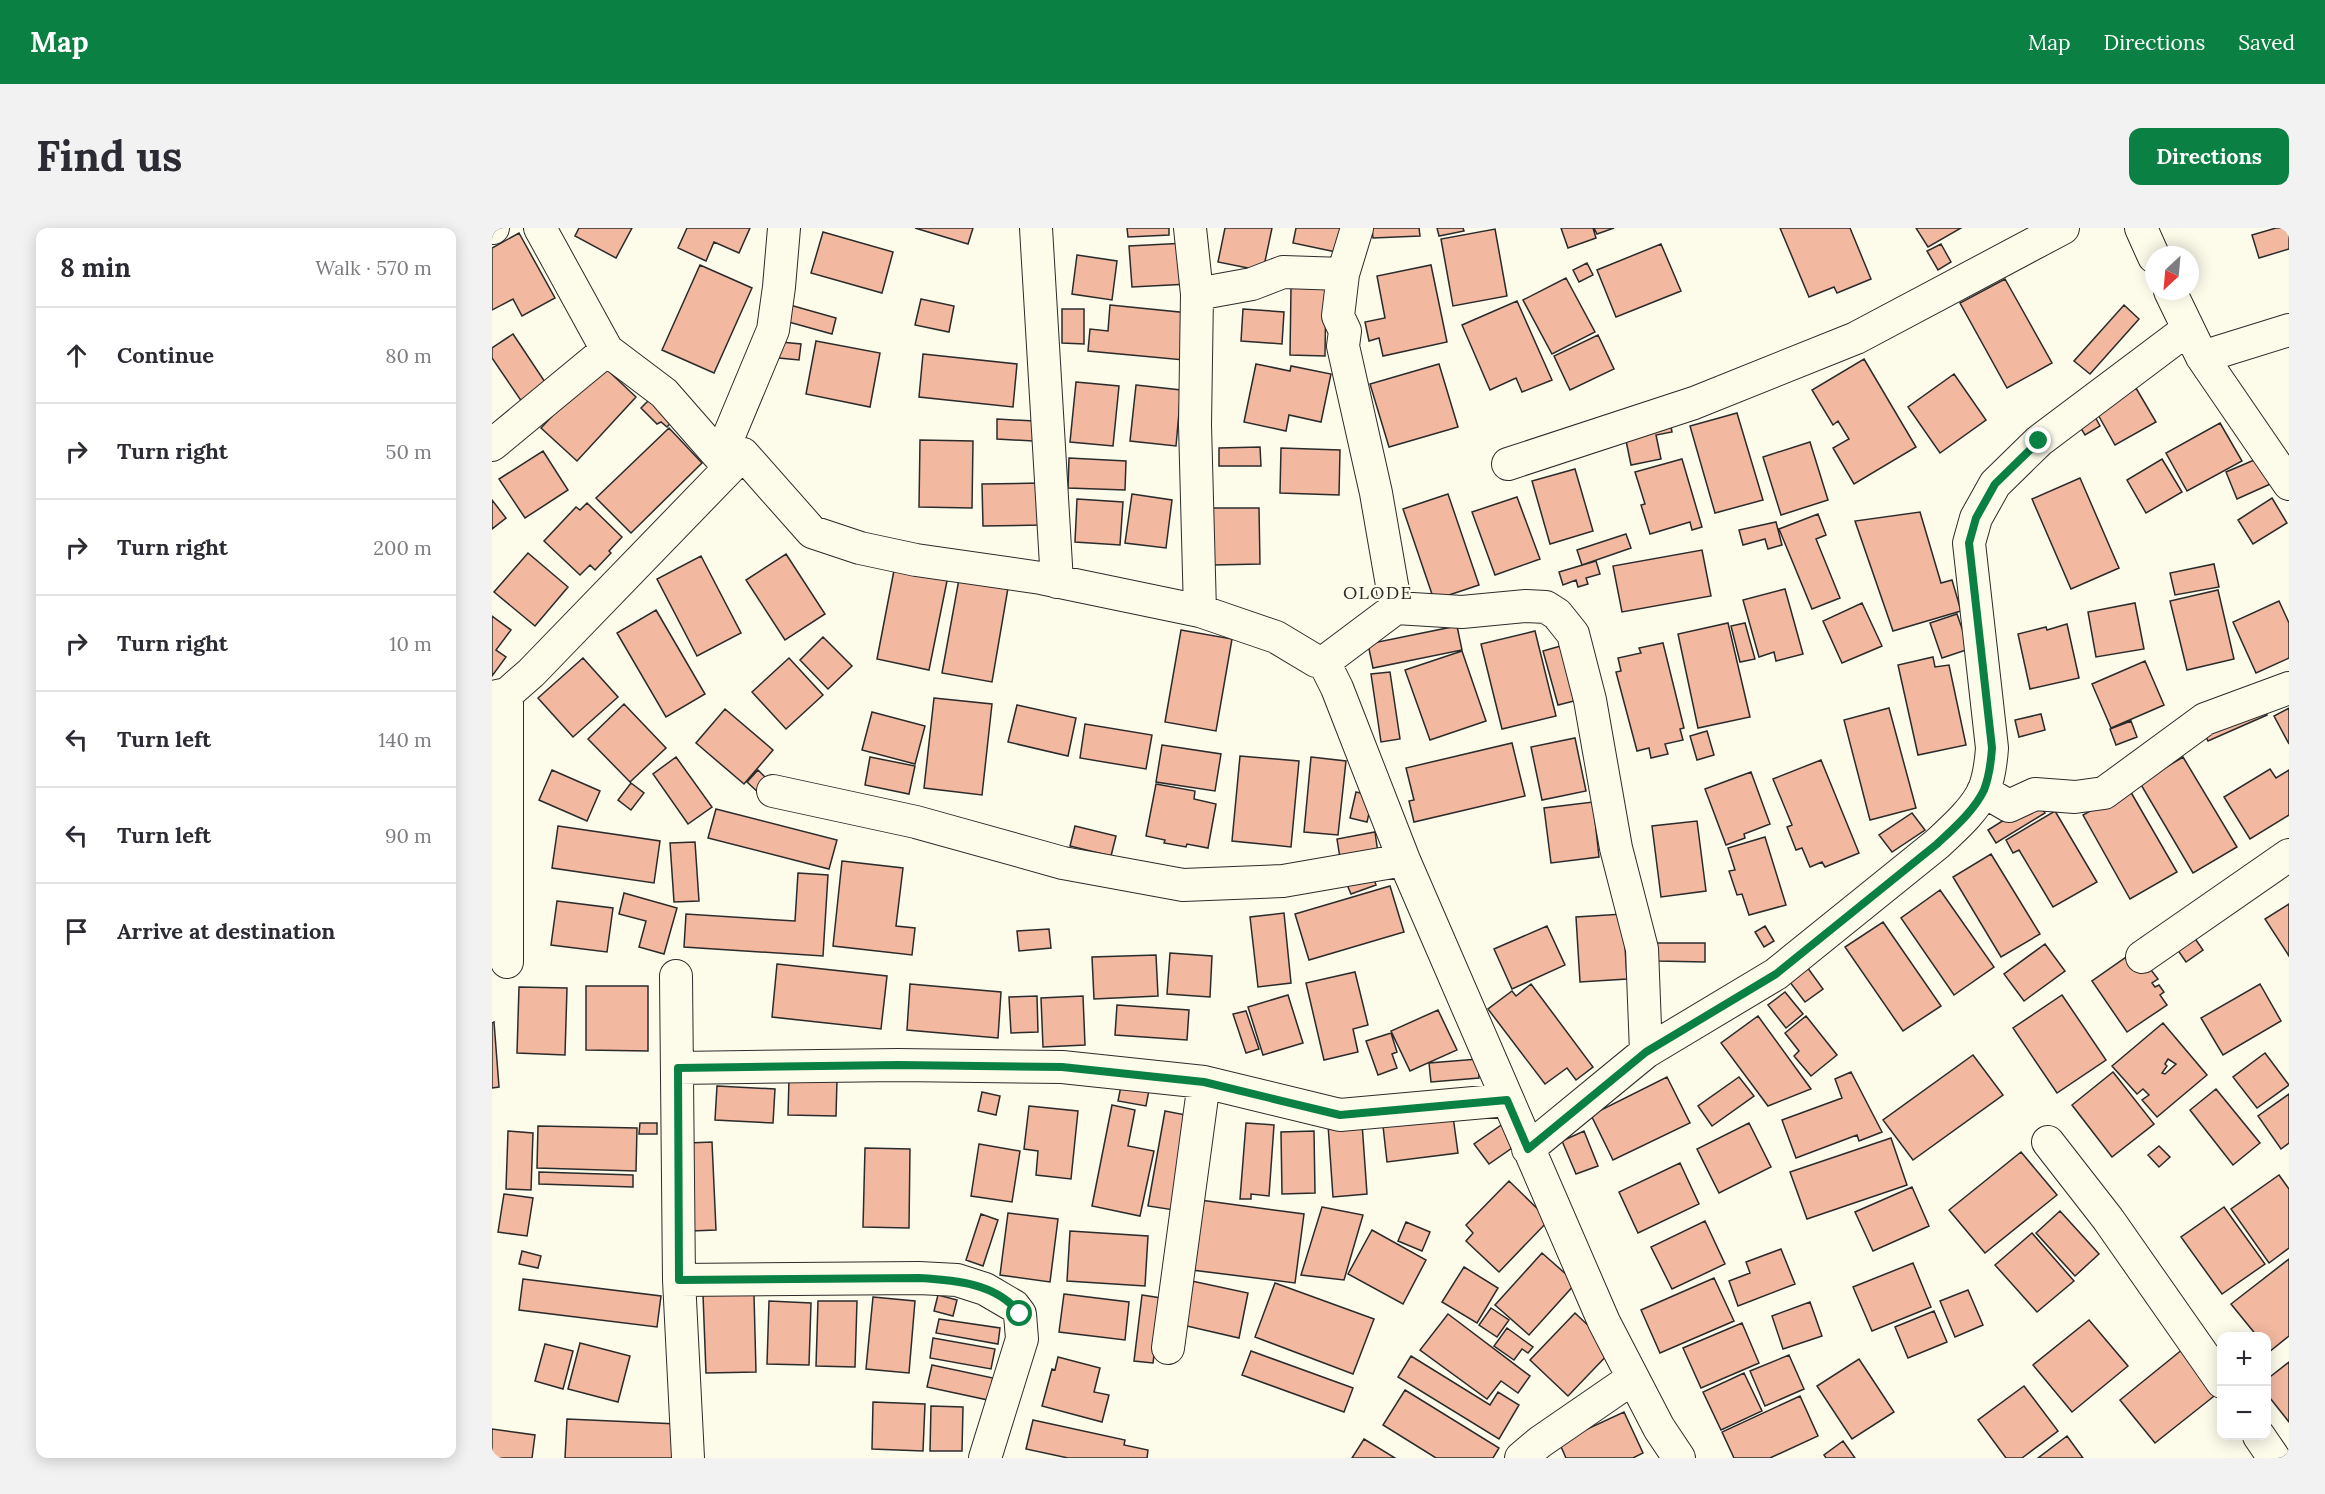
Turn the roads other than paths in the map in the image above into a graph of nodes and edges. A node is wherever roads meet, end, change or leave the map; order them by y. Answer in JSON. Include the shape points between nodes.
{"nodes":[{"id":1,"x":540,"y":228,"type":"edge"},
{"id":2,"x":784,"y":228,"type":"edge"},
{"id":3,"x":1036,"y":228,"type":"edge"},
{"id":4,"x":1190,"y":228,"type":"edge"},
{"id":5,"x":1357,"y":228,"type":"edge"},
{"id":6,"x":2063,"y":228,"type":"edge"},
{"id":7,"x":2140,"y":228,"type":"edge"},
{"id":8,"x":2149,"y":246,"type":"edge"},
{"id":9,"x":1343,"y":274,"type":"junction"},
{"id":10,"x":1197,"y":294,"type":"junction"},
{"id":11,"x":2174,"y":300,"type":"edge"},
{"id":12,"x":2188,"y":329,"type":"junction"},
{"id":13,"x":2289,"y":330,"type":"edge"},
{"id":14,"x":608,"y":350,"type":"junction"},
{"id":15,"x":2202,"y":357,"type":"junction"},
{"id":16,"x":492,"y":445,"type":"edge"},
{"id":17,"x":731,"y":455,"type":"junction"},
{"id":18,"x":1508,"y":464,"type":"dead end"},
{"id":19,"x":2289,"y":484,"type":"edge"},
{"id":20,"x":1057,"y":582,"type":"junction"},
{"id":21,"x":1396,"y":608,"type":"junction"},
{"id":22,"x":1200,"y":611,"type":"junction"},
{"id":23,"x":1324,"y":662,"type":"junction"},
{"id":24,"x":2289,"y":688,"type":"edge"},
{"id":25,"x":499,"y":696,"type":"edge"},
{"id":26,"x":773,"y":791,"type":"dead end"},
{"id":27,"x":1983,"y":791,"type":"junction"},
{"id":28,"x":2289,"y":855,"type":"edge"},
{"id":29,"x":1404,"y":860,"type":"junction"},
{"id":30,"x":2142,"y":957,"type":"dead end"},
{"id":31,"x":507,"y":962,"type":"dead end"},
{"id":32,"x":676,"y":976,"type":"dead end"},
{"id":33,"x":1646,"y":1052,"type":"junction"},
{"id":34,"x":678,"y":1068,"type":"junction"},
{"id":35,"x":1204,"y":1082,"type":"junction"},
{"id":36,"x":1507,"y":1100,"type":"junction"},
{"id":37,"x":2048,"y":1142,"type":"dead end"},
{"id":38,"x":1528,"y":1149,"type":"junction"},
{"id":39,"x":679,"y":1280,"type":"junction"},
{"id":40,"x":1168,"y":1348,"type":"dead end"},
{"id":41,"x":2217,"y":1375,"type":"edge"},
{"id":42,"x":1634,"y":1378,"type":"junction"},
{"id":43,"x":2262,"y":1440,"type":"edge"},
{"id":44,"x":688,"y":1458,"type":"edge"},
{"id":45,"x":985,"y":1458,"type":"edge"},
{"id":46,"x":1521,"y":1458,"type":"edge"},
{"id":47,"x":1679,"y":1458,"type":"edge"},
{"id":48,"x":2274,"y":1458,"type":"edge"}],
"edges":[{"from":1,"to":14,"type":"street"},
{"from":2,"to":17,"type":"street","via":[[773,330]]},
{"from":3,"to":20,"type":"street"},
{"from":4,"to":10,"type":"street"},
{"from":5,"to":9,"type":"street"},
{"from":6,"to":18,"type":"street","via":[[1856,339],[1694,403]]},
{"from":7,"to":8,"type":"street"},
{"from":9,"to":10,"type":"street","via":[[1283,272],[1252,285]]},
{"from":9,"to":21,"type":"street","via":[[1338,316],[1345,331],[1343,346],[1376,493]]},
{"from":10,"to":22,"type":"street","via":[[1195,425]]},
{"from":11,"to":12,"type":"street"},
{"from":12,"to":15,"type":"street"},
{"from":12,"to":27,"type":"street","via":[[2039,441],[1995,484],[1976,518],[1969,543],[1992,748]]},
{"from":13,"to":15,"type":"street"},
{"from":14,"to":16,"type":"street"},
{"from":14,"to":17,"type":"street","via":[[664,393]]},
{"from":15,"to":19,"type":"street"},
{"from":17,"to":20,"type":"street","via":[[812,532],[916,560]]},
{"from":17,"to":25,"type":"street","via":[[531,673]]},
{"from":20,"to":22,"type":"street"},
{"from":21,"to":23,"type":"street"},
{"from":21,"to":33,"type":"street","via":[[1462,612],[1546,607],[1573,634],[1590,700],[1616,848],[1642,949]]},
{"from":22,"to":23,"type":"street","via":[[1276,637]]},
{"from":23,"to":29,"type":"street"},
{"from":24,"to":27,"type":"street","via":[[2205,719],[2104,793],[2075,797],[2035,794],[2009,806]]},
{"from":25,"to":31,"type":"street"},
{"from":26,"to":29,"type":"street","via":[[916,822],[1063,863],[1184,885],[1283,881]]},
{"from":27,"to":33,"type":"street","via":[[1937,844],[1776,974]]},
{"from":28,"to":30,"type":"street"},
{"from":29,"to":36,"type":"street"},
{"from":32,"to":34,"type":"street"},
{"from":33,"to":38,"type":"street"},
{"from":34,"to":35,"type":"street","via":[[1062,1067]]},
{"from":34,"to":39,"type":"street"},
{"from":35,"to":36,"type":"street","via":[[1340,1115]]},
{"from":35,"to":40,"type":"street"},
{"from":36,"to":38,"type":"street"},
{"from":37,"to":41,"type":"street"},
{"from":38,"to":42,"type":"street","via":[[1604,1322]]},
{"from":39,"to":44,"type":"street"},
{"from":39,"to":45,"type":"street","via":[[919,1278],[957,1280],[1000,1296],[1020,1314],[1022,1339]]},
{"from":42,"to":46,"type":"street"},
{"from":42,"to":47,"type":"street"},
{"from":43,"to":48,"type":"street"}]}
